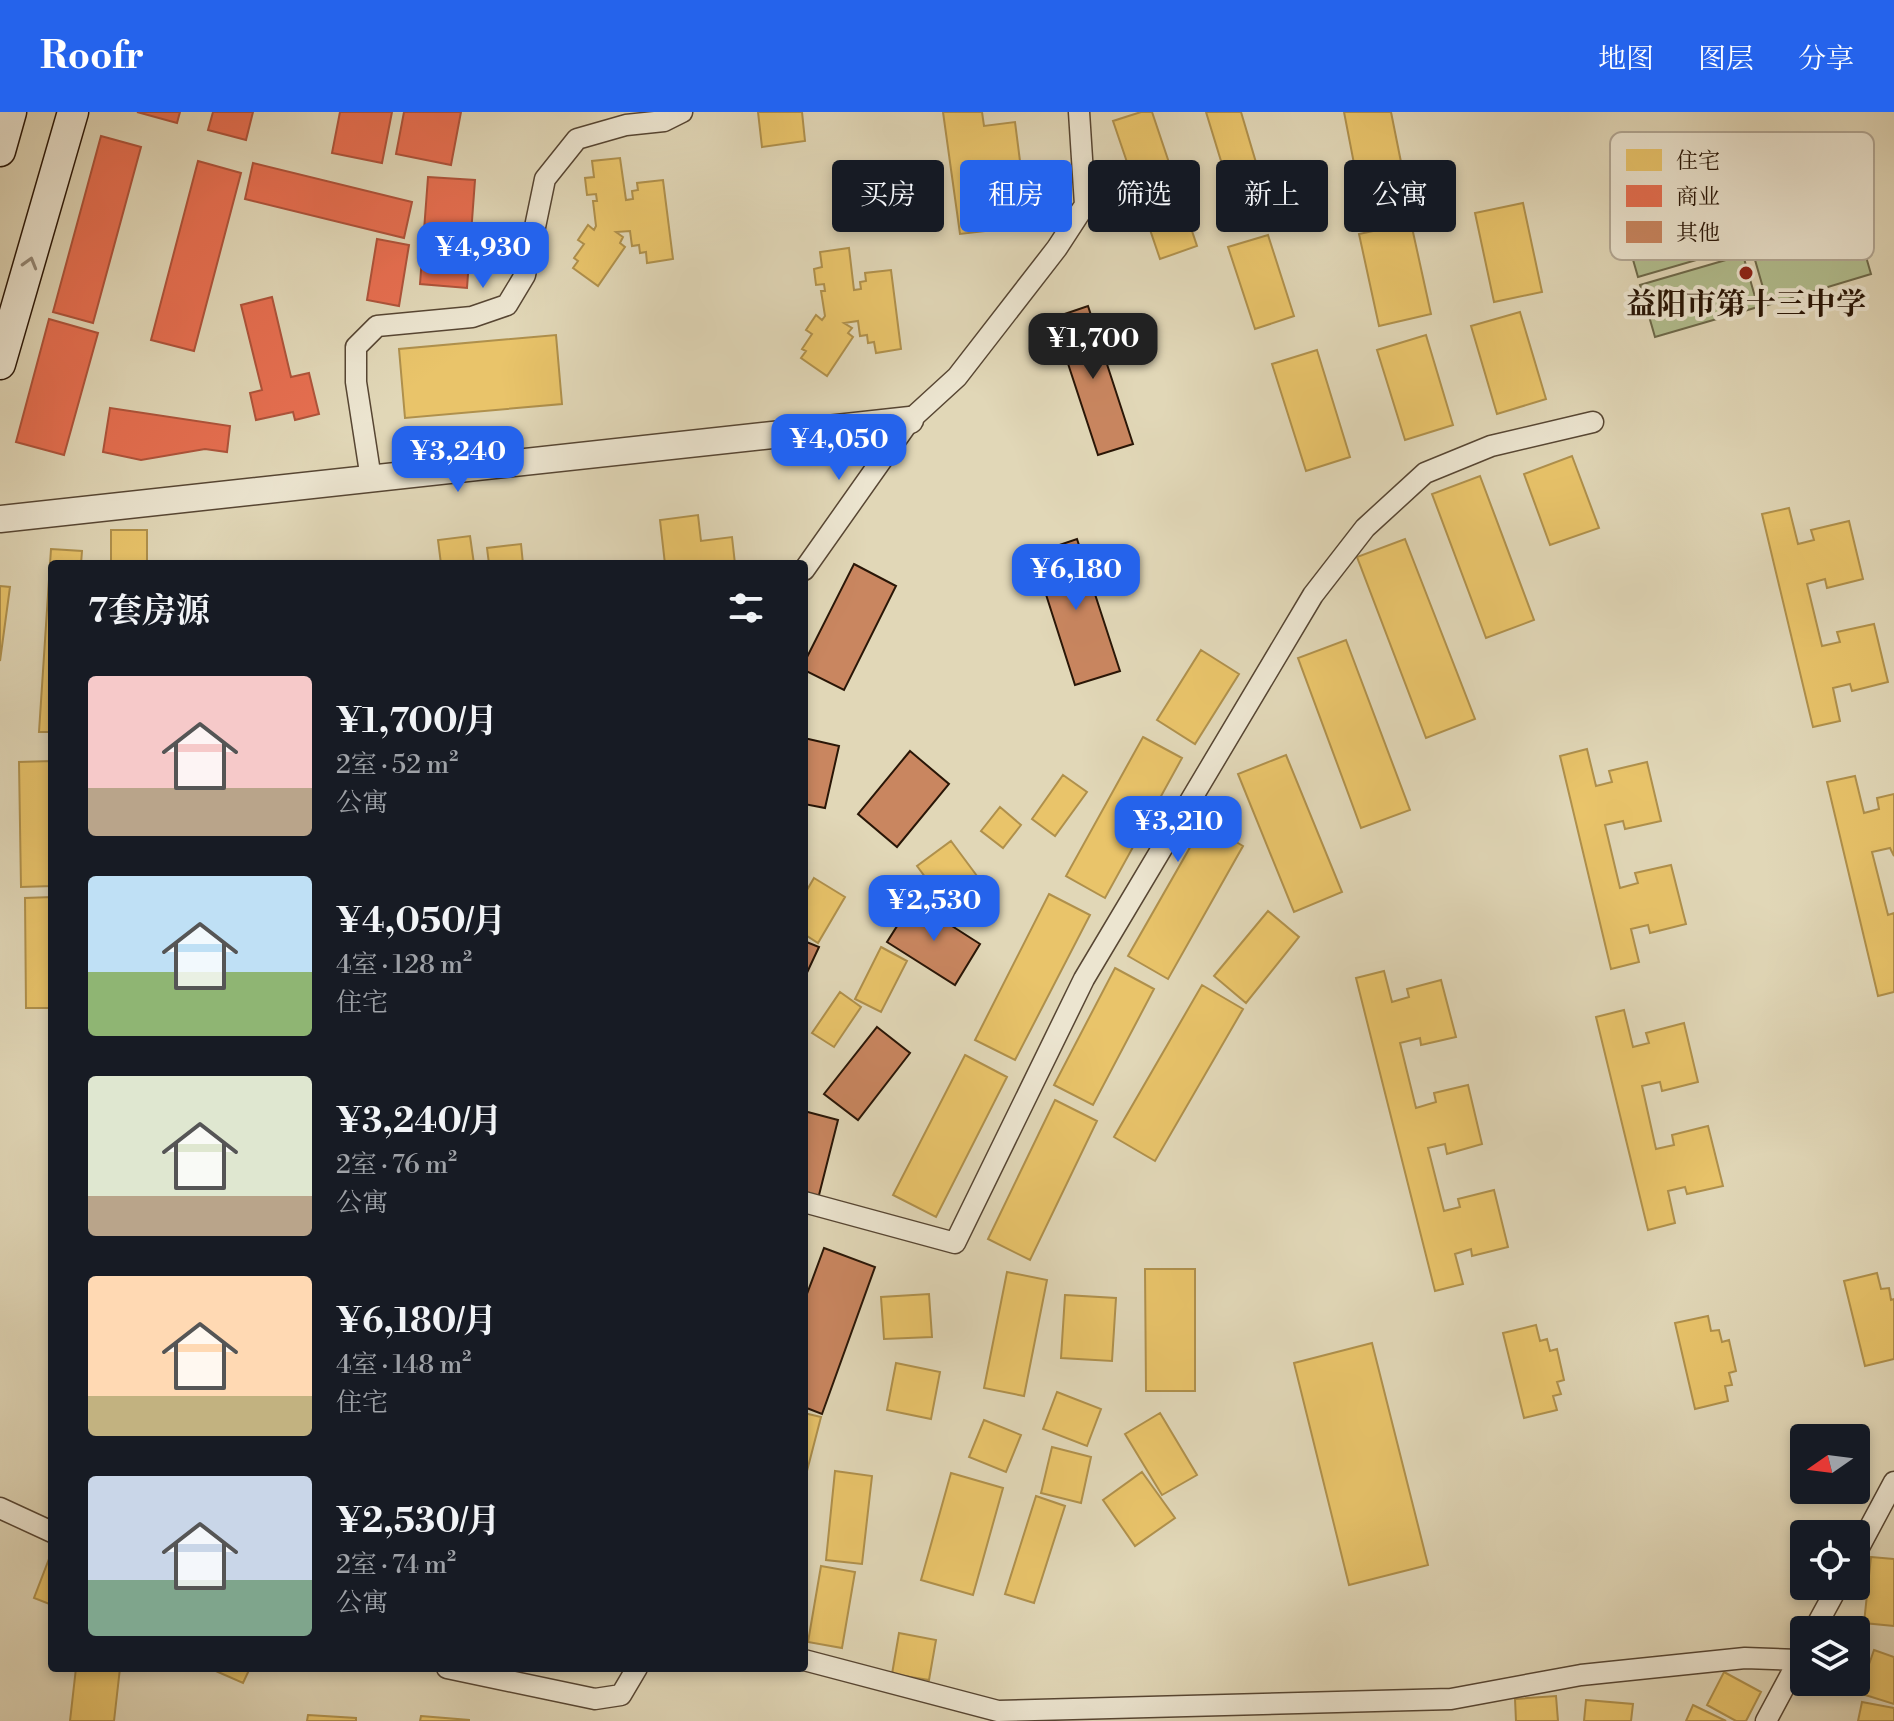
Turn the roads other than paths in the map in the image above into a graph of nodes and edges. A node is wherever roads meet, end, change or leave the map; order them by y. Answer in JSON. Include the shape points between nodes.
{"nodes":[{"id":1,"x":11,"y":112,"type":"edge"},
{"id":2,"x":73,"y":112,"type":"edge"},
{"id":3,"x":682,"y":112,"type":"edge"},
{"id":4,"x":1079,"y":112,"type":"edge"},
{"id":5,"x":0,"y":151,"type":"edge"},
{"id":6,"x":0,"y":364,"type":"edge"},
{"id":7,"x":910,"y":420,"type":"junction"},
{"id":8,"x":1593,"y":422,"type":"dead end"},
{"id":9,"x":371,"y":479,"type":"junction"},
{"id":10,"x":0,"y":519,"type":"edge"},
{"id":11,"x":808,"y":564,"type":"edge"},
{"id":12,"x":808,"y":1203,"type":"edge"},
{"id":13,"x":1894,"y":1482,"type":"edge"},
{"id":14,"x":0,"y":1508,"type":"edge"},
{"id":15,"x":1870,"y":1527,"type":"edge"},
{"id":16,"x":48,"y":1530,"type":"edge"},
{"id":17,"x":1790,"y":1655,"type":"edge"},
{"id":18,"x":808,"y":1661,"type":"edge"},
{"id":19,"x":466,"y":1672,"type":"edge"},
{"id":20,"x":635,"y":1672,"type":"edge"},
{"id":21,"x":1790,"y":1675,"type":"edge"},
{"id":22,"x":1766,"y":1721,"type":"edge"}],
"edges":[{"from":1,"to":5,"type":"main road"},
{"from":6,"to":2,"type":"main road","one_way":true},
{"from":3,"to":9,"type":"street","via":[[664,121],[577,139],[545,179],[525,275],[507,305],[472,317],[377,326],[356,347]]},
{"from":4,"to":7,"type":"street","via":[[1085,205],[957,377]]},
{"from":7,"to":9,"type":"street"},
{"from":7,"to":11,"type":"street"},
{"from":8,"to":12,"type":"street","via":[[1491,446],[1425,473],[1365,528],[1313,595],[1084,979],[955,1243]]},
{"from":9,"to":10,"type":"street"},
{"from":13,"to":15,"type":"street"},
{"from":14,"to":16,"type":"street"},
{"from":17,"to":18,"type":"street","via":[[1581,1675],[1451,1699],[998,1711]]},
{"from":19,"to":20,"type":"street","via":[[595,1699],[621,1695]]},
{"from":21,"to":22,"type":"street"}]}
